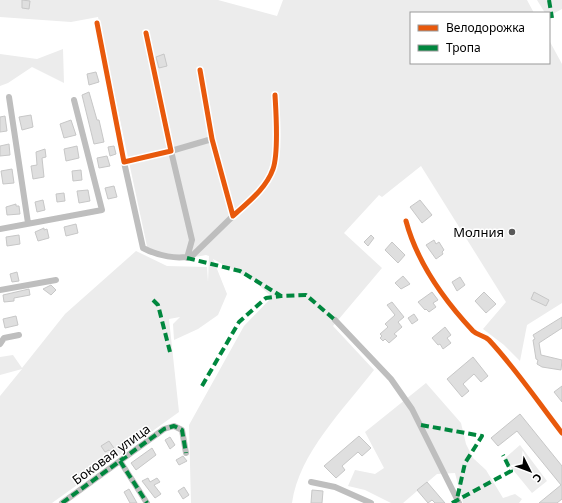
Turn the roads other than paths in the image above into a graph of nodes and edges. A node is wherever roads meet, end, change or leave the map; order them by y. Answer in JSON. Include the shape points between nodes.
{"nodes":[{"id":1,"x":97,"y":23,"type":"dead end"},
{"id":2,"x":146,"y":33,"type":"dead end"},
{"id":3,"x":200,"y":70,"type":"dead end"},
{"id":4,"x":275,"y":95,"type":"dead end"},
{"id":5,"x":9,"y":97,"type":"dead end"},
{"id":6,"x":74,"y":100,"type":"dead end"},
{"id":7,"x":212,"y":139,"type":"junction"},
{"id":8,"x":171,"y":151,"type":"junction"},
{"id":9,"x":124,"y":162,"type":"junction"},
{"id":10,"x":233,"y":216,"type":"junction"},
{"id":11,"x":406,"y":221,"type":"dead end"},
{"id":12,"x":28,"y":223,"type":"junction"},
{"id":13,"x":0,"y":228,"type":"edge"},
{"id":14,"x":187,"y":258,"type":"junction"},
{"id":15,"x":56,"y":280,"type":"dead end"},
{"id":16,"x":0,"y":290,"type":"edge"},
{"id":17,"x":335,"y":320,"type":"dead end"},
{"id":18,"x":19,"y":335,"type":"dead end"},
{"id":19,"x":0,"y":344,"type":"edge"},
{"id":20,"x":562,"y":433,"type":"edge"},
{"id":21,"x":186,"y":453,"type":"dead end"},
{"id":22,"x":120,"y":462,"type":"junction"},
{"id":23,"x":311,"y":482,"type":"dead end"},
{"id":24,"x":62,"y":503,"type":"edge"},
{"id":25,"x":146,"y":503,"type":"edge"},
{"id":26,"x":371,"y":503,"type":"edge"},
{"id":27,"x":459,"y":503,"type":"edge"}],
"edges":[{"from":1,"to":9,"type":"street"},
{"from":2,"to":8,"type":"street"},
{"from":3,"to":7,"type":"street"},
{"from":4,"to":10,"type":"street","via":[[277,127],[274,168],[260,190]]},
{"from":5,"to":12,"type":"street"},
{"from":6,"to":12,"type":"street","via":[[102,210]]},
{"from":7,"to":8,"type":"street"},
{"from":7,"to":10,"type":"street"},
{"from":8,"to":9,"type":"street"},
{"from":8,"to":14,"type":"street","via":[[192,240]]},
{"from":9,"to":14,"type":"street","via":[[143,248],[153,254]]},
{"from":10,"to":14,"type":"street"},
{"from":11,"to":20,"type":"street","via":[[419,255],[440,289],[474,332],[488,339]]},
{"from":12,"to":13,"type":"street"},
{"from":15,"to":16,"type":"street"},
{"from":17,"to":27,"type":"street","via":[[391,379],[408,403]]},
{"from":18,"to":19,"type":"street","via":[[4,338]]},
{"from":21,"to":22,"type":"street","name":"Боковая улица","via":[[182,430],[174,426],[164,429]]},
{"from":22,"to":24,"type":"street","name":"Боковая улица"},
{"from":22,"to":25,"type":"street"},
{"from":23,"to":26,"type":"street","via":[[335,487]]}]}
